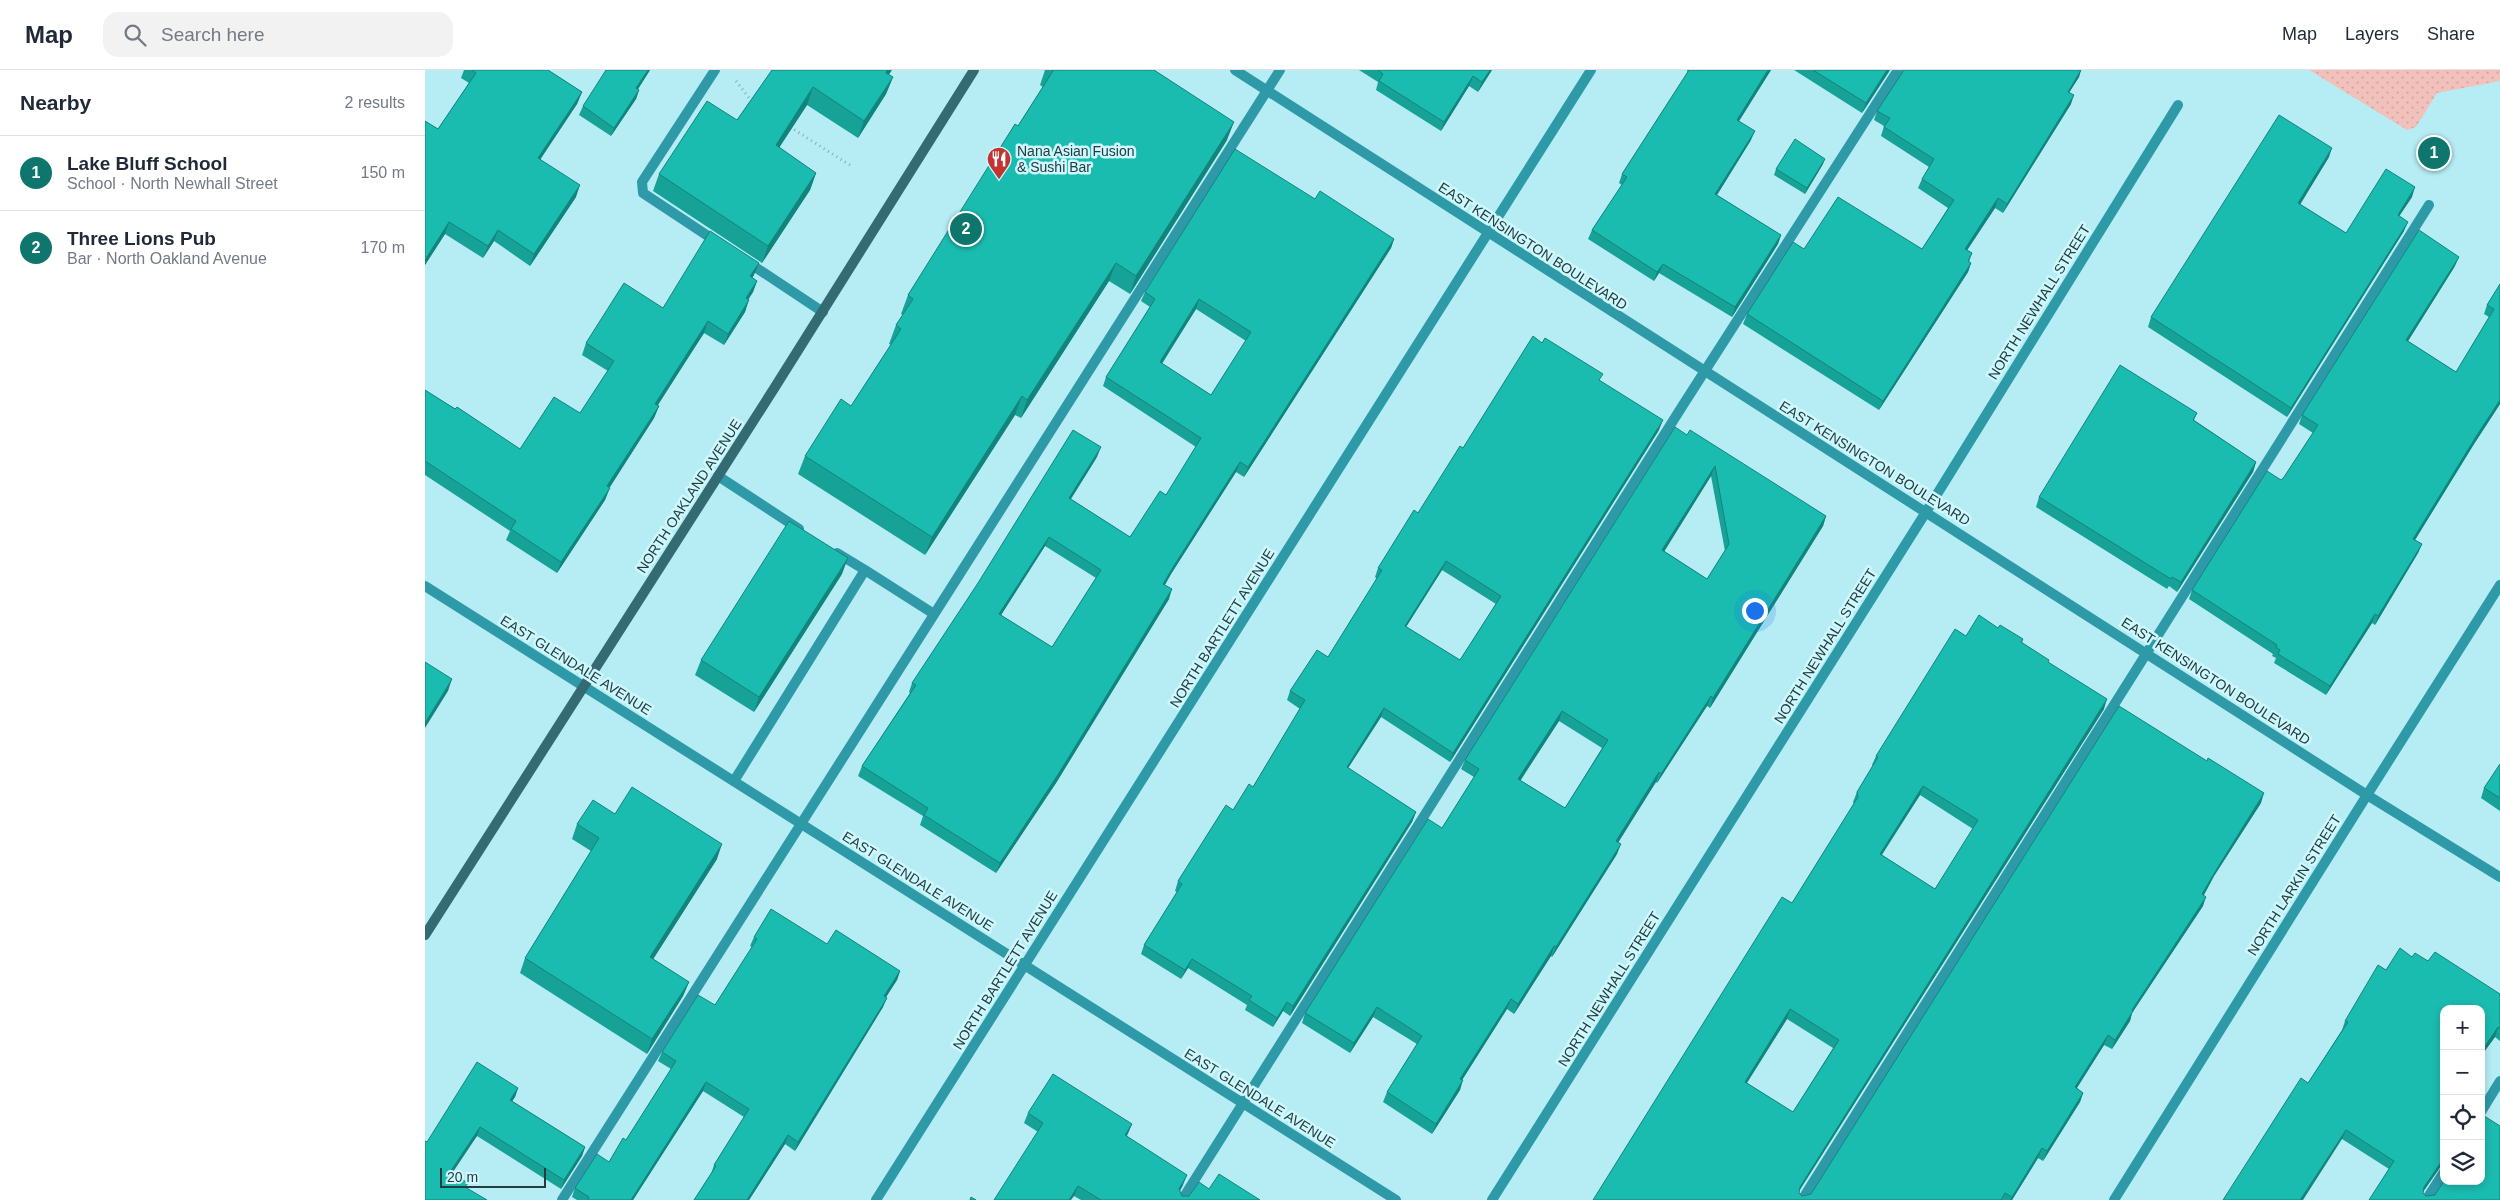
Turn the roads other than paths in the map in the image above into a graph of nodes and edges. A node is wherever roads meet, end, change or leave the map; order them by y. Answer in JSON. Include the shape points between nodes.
{"nodes":[{"id":1,"x":715,"y":70,"type":"edge"},
{"id":2,"x":974,"y":70,"type":"edge"},
{"id":3,"x":1235,"y":70,"type":"edge"},
{"id":4,"x":1280,"y":70,"type":"edge"},
{"id":5,"x":1591,"y":70,"type":"edge"},
{"id":6,"x":1898,"y":70,"type":"edge"},
{"id":7,"x":1267,"y":90,"type":"junction"},
{"id":8,"x":2178,"y":105,"type":"dead end"},
{"id":9,"x":2429,"y":205,"type":"dead end"},
{"id":10,"x":1488,"y":234,"type":"junction"},
{"id":11,"x":724,"y":246,"type":"edge"},
{"id":12,"x":740,"y":257,"type":"edge"},
{"id":13,"x":823,"y":312,"type":"junction"},
{"id":14,"x":1705,"y":371,"type":"junction"},
{"id":15,"x":718,"y":476,"type":"junction"},
{"id":16,"x":1926,"y":512,"type":"junction"},
{"id":17,"x":806,"y":533,"type":"edge"},
{"id":18,"x":831,"y":549,"type":"edge"},
{"id":19,"x":865,"y":570,"type":"junction"},
{"id":20,"x":2500,"y":585,"type":"edge"},
{"id":21,"x":425,"y":586,"type":"edge"},
{"id":22,"x":934,"y":614,"type":"junction"},
{"id":23,"x":2146,"y":653,"type":"junction"},
{"id":24,"x":583,"y":687,"type":"junction"},
{"id":25,"x":734,"y":781,"type":"junction"},
{"id":26,"x":2367,"y":794,"type":"junction"},
{"id":27,"x":801,"y":824,"type":"junction"},
{"id":28,"x":2500,"y":877,"type":"edge"},
{"id":29,"x":425,"y":935,"type":"edge"},
{"id":30,"x":1025,"y":965,"type":"junction"},
{"id":31,"x":2500,"y":1082,"type":"edge"},
{"id":32,"x":1241,"y":1104,"type":"junction"},
{"id":33,"x":2485,"y":1106,"type":"edge"},
{"id":34,"x":2440,"y":1178,"type":"edge"},
{"id":35,"x":562,"y":1200,"type":"edge"},
{"id":36,"x":876,"y":1200,"type":"edge"},
{"id":37,"x":1182,"y":1200,"type":"edge"},
{"id":38,"x":1396,"y":1200,"type":"edge"},
{"id":39,"x":1493,"y":1200,"type":"edge"},
{"id":40,"x":1802,"y":1200,"type":"edge"},
{"id":41,"x":2114,"y":1200,"type":"edge"},
{"id":42,"x":2426,"y":1200,"type":"edge"}],
"edges":[{"from":1,"to":11,"type":"street","via":[[642,182],[643,193]]},
{"from":2,"to":13,"type":"main road","name":"NORTH OAKLAND AVENUE"},
{"from":3,"to":7,"type":"street","name":"EAST KENSINGTON BOULEVARD"},
{"from":4,"to":7,"type":"street"},
{"from":5,"to":10,"type":"street","name":"NORTH BARTLETT AVENUE"},
{"from":6,"to":14,"type":"street"},
{"from":7,"to":10,"type":"street","name":"EAST KENSINGTON BOULEVARD"},
{"from":7,"to":22,"type":"street"},
{"from":8,"to":16,"type":"street","name":"NORTH NEWHALL STREET"},
{"from":9,"to":23,"type":"street"},
{"from":10,"to":14,"type":"street","name":"EAST KENSINGTON BOULEVARD"},
{"from":10,"to":30,"type":"street","name":"NORTH BARTLETT AVENUE"},
{"from":12,"to":13,"type":"street"},
{"from":13,"to":15,"type":"main road","name":"NORTH OAKLAND AVENUE"},
{"from":14,"to":16,"type":"street","name":"EAST KENSINGTON BOULEVARD"},
{"from":14,"to":32,"type":"street"},
{"from":15,"to":17,"type":"street"},
{"from":15,"to":24,"type":"main road","name":"NORTH OAKLAND AVENUE"},
{"from":16,"to":23,"type":"street","name":"EAST KENSINGTON BOULEVARD"},
{"from":16,"to":39,"type":"street","name":"NORTH NEWHALL STREET"},
{"from":18,"to":19,"type":"street"},
{"from":19,"to":22,"type":"street"},
{"from":19,"to":25,"type":"street"},
{"from":20,"to":26,"type":"street","name":"NORTH LARKIN STREET"},
{"from":21,"to":24,"type":"street","name":"EAST GLENDALE AVENUE"},
{"from":22,"to":27,"type":"street"},
{"from":23,"to":26,"type":"street","name":"EAST KENSINGTON BOULEVARD"},
{"from":23,"to":40,"type":"street"},
{"from":24,"to":25,"type":"street","name":"EAST GLENDALE AVENUE"},
{"from":24,"to":29,"type":"main road","name":"NORTH OAKLAND AVENUE"},
{"from":25,"to":27,"type":"street","name":"EAST GLENDALE AVENUE"},
{"from":26,"to":28,"type":"street","name":"EAST KENSINGTON BOULEVARD"},
{"from":26,"to":41,"type":"street","name":"NORTH LARKIN STREET"},
{"from":27,"to":30,"type":"street","name":"EAST GLENDALE AVENUE"},
{"from":27,"to":35,"type":"street"},
{"from":30,"to":32,"type":"street","name":"EAST GLENDALE AVENUE"},
{"from":30,"to":36,"type":"street","name":"NORTH BARTLETT AVENUE"},
{"from":31,"to":33,"type":"street"},
{"from":32,"to":37,"type":"street"},
{"from":32,"to":38,"type":"street","name":"EAST GLENDALE AVENUE"},
{"from":34,"to":42,"type":"street"}]}
